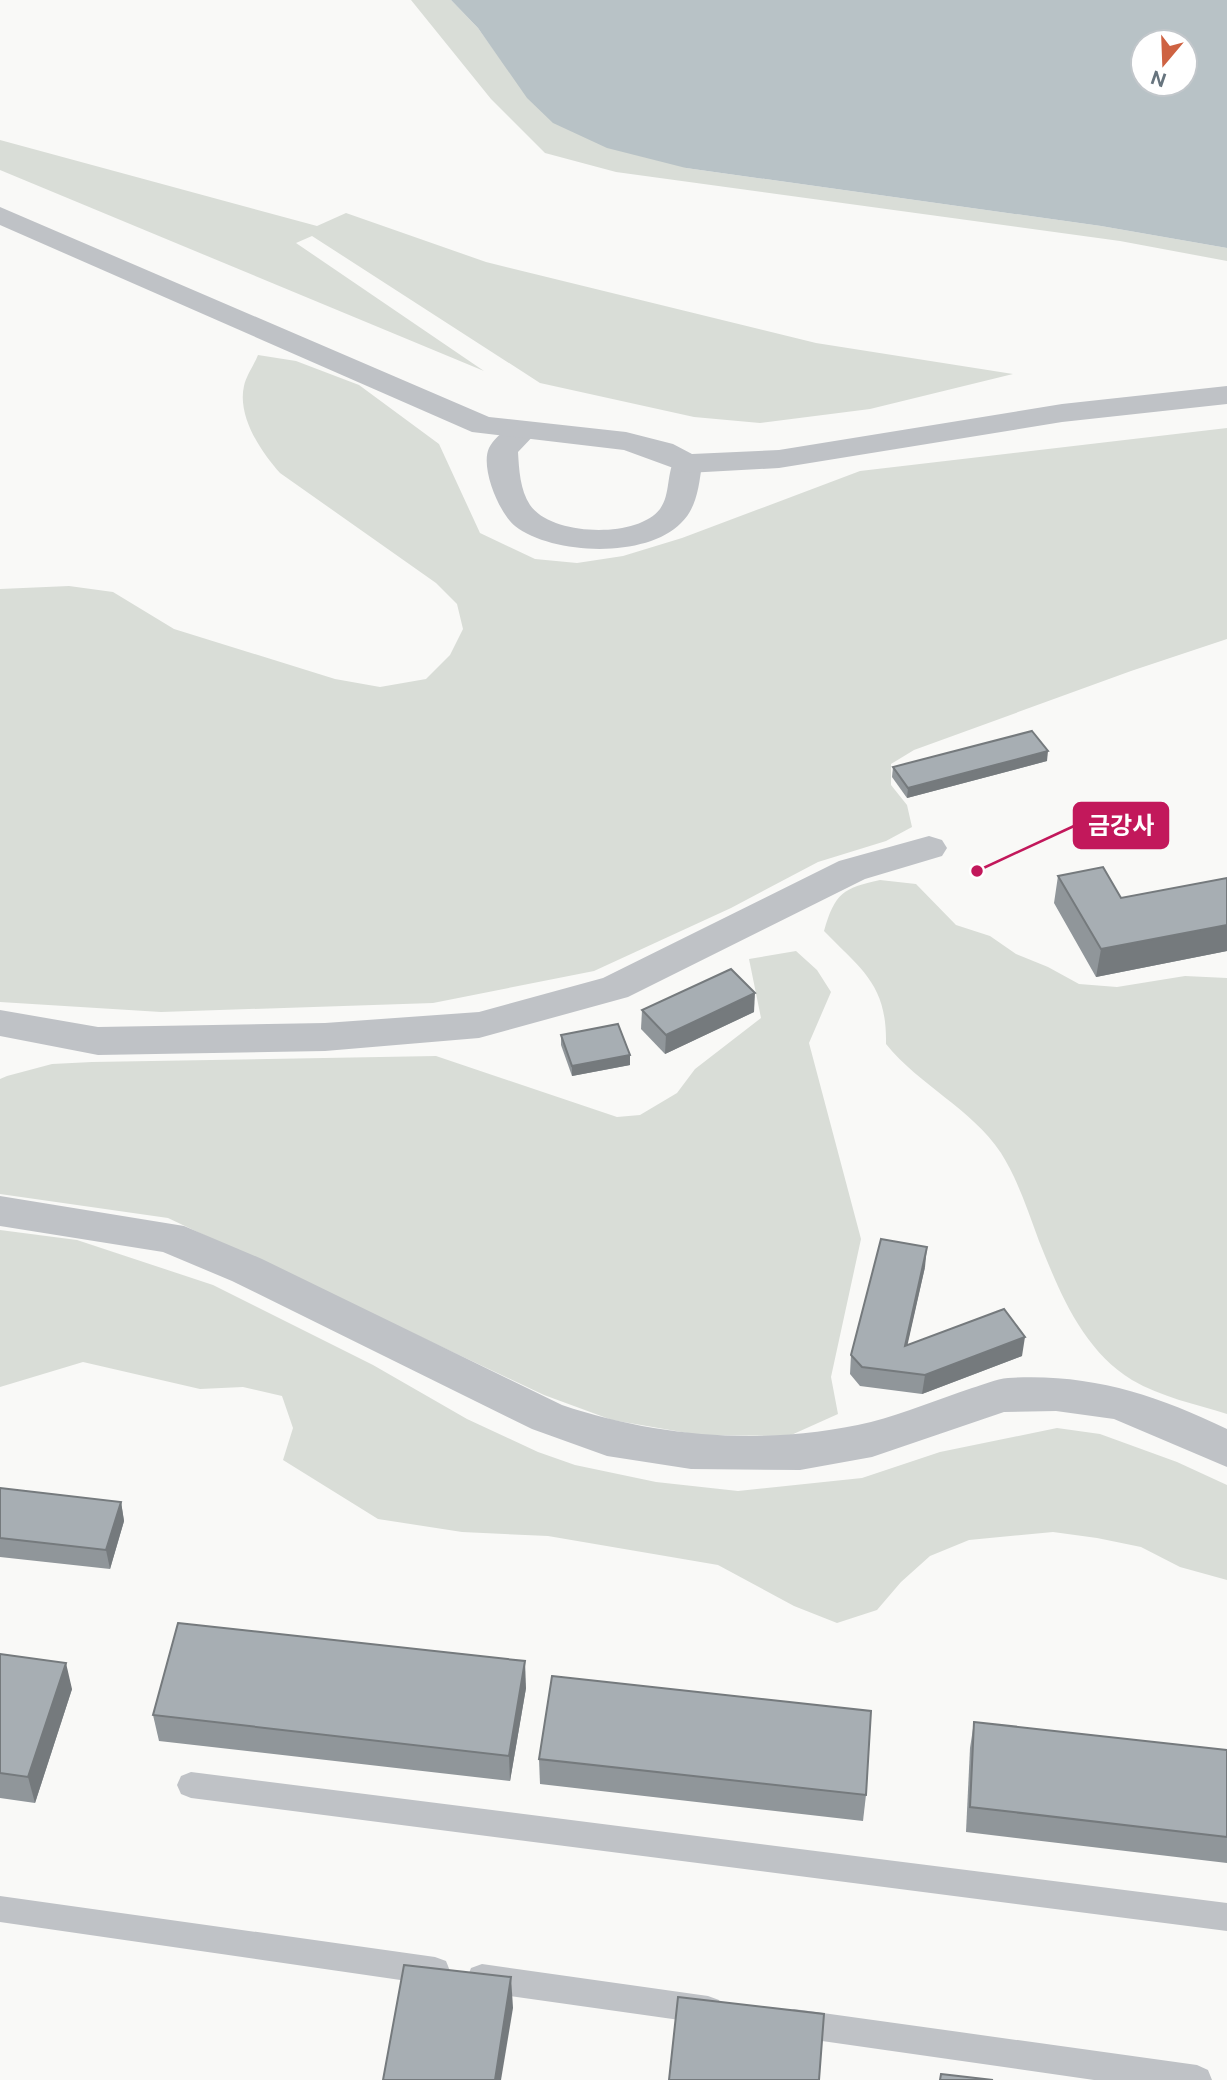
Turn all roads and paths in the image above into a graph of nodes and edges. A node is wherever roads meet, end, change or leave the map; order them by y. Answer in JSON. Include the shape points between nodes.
{"nodes":[{"id":1,"x":0,"y":215,"type":"edge"},
{"id":2,"x":1227,"y":395,"type":"edge"},
{"id":3,"x":522,"y":432,"type":"junction"},
{"id":4,"x":687,"y":464,"type":"junction"},
{"id":5,"x":929,"y":848,"type":"dead end"},
{"id":6,"x":0,"y":1023,"type":"edge"},
{"id":7,"x":0,"y":1211,"type":"edge"},
{"id":8,"x":1227,"y":1449,"type":"edge"},
{"id":9,"x":191,"y":1785,"type":"dead end"},
{"id":10,"x":0,"y":1909,"type":"edge"},
{"id":11,"x":1227,"y":1917,"type":"edge"},
{"id":12,"x":1196,"y":2080,"type":"edge"}],
"edges":[{"from":1,"to":3,"type":"street","via":[[483,426]]},
{"from":2,"to":4,"type":"street","via":[[1062,413],[779,459]]},
{"from":3,"to":4,"type":"street","via":[[626,441]]},
{"from":3,"to":4,"type":"street","via":[[503,450],[510,495],[526,519],[553,532],[587,539],[622,538],[651,530],[671,515],[683,489]]},
{"from":5,"to":6,"type":"street","via":[[852,870],[615,988],[479,1025],[325,1037],[98,1041]]},
{"from":7,"to":8,"type":"street","via":[[169,1237],[247,1270],[547,1417],[607,1438],[691,1451],[800,1452],[872,1439],[1004,1395],[1056,1394],[1116,1402]]},
{"from":9,"to":11,"type":"lane"},
{"from":10,"to":12,"type":"lane"}]}
